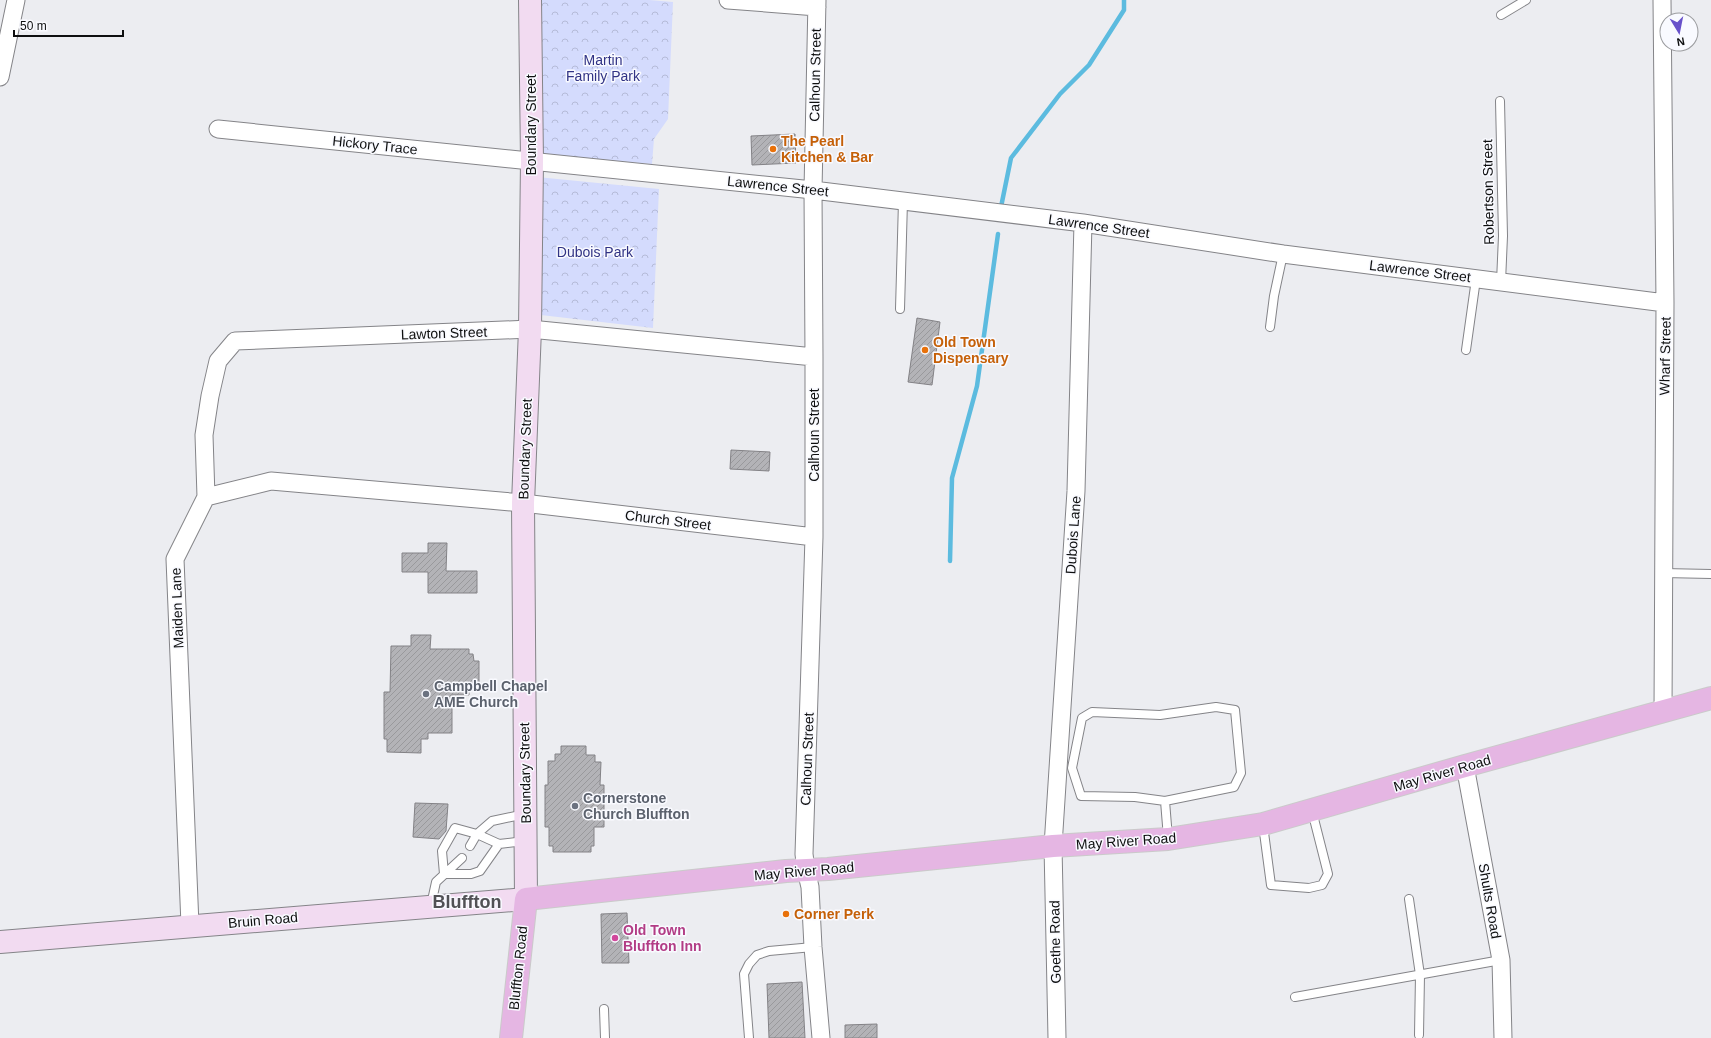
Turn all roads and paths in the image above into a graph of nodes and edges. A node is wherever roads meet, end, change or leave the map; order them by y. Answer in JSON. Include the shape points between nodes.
{"nodes":[{"id":1,"x":16,"y":0,"type":"edge"},
{"id":2,"x":530,"y":0,"type":"edge"},
{"id":3,"x":728,"y":0,"type":"edge"},
{"id":4,"x":1526,"y":0,"type":"edge"},
{"id":5,"x":1662,"y":0,"type":"edge"},
{"id":6,"x":817,"y":4,"type":"edge"},
{"id":7,"x":1501,"y":15,"type":"dead end"},
{"id":8,"x":0,"y":77,"type":"edge"},
{"id":9,"x":1500,"y":101,"type":"dead end"},
{"id":10,"x":218,"y":129,"type":"dead end"},
{"id":11,"x":532,"y":161,"type":"junction"},
{"id":12,"x":812,"y":190,"type":"junction"},
{"id":13,"x":903,"y":201,"type":"junction"},
{"id":14,"x":1083,"y":224,"type":"junction"},
{"id":15,"x":1283,"y":254,"type":"junction"},
{"id":16,"x":1476,"y":279,"type":"junction"},
{"id":17,"x":1501,"y":282,"type":"junction"},
{"id":18,"x":1665,"y":303,"type":"junction"},
{"id":19,"x":900,"y":309,"type":"dead end"},
{"id":20,"x":1270,"y":327,"type":"dead end"},
{"id":21,"x":530,"y":330,"type":"junction"},
{"id":22,"x":1466,"y":350,"type":"dead end"},
{"id":23,"x":814,"y":357,"type":"junction"},
{"id":24,"x":206,"y":497,"type":"junction"},
{"id":25,"x":522,"y":503,"type":"junction"},
{"id":26,"x":814,"y":537,"type":"junction"},
{"id":27,"x":1663,"y":573,"type":"junction"},
{"id":28,"x":1711,"y":574,"type":"edge"},
{"id":29,"x":1711,"y":698,"type":"edge"},
{"id":30,"x":1662,"y":712,"type":"junction"},
{"id":31,"x":1465,"y":766,"type":"junction"},
{"id":32,"x":1165,"y":801,"type":"junction"},
{"id":33,"x":1311,"y":810,"type":"junction"},
{"id":34,"x":525,"y":814,"type":"junction"},
{"id":35,"x":1263,"y":824,"type":"junction"},
{"id":36,"x":477,"y":834,"type":"junction"},
{"id":37,"x":1168,"y":839,"type":"junction"},
{"id":38,"x":525,"y":841,"type":"junction"},
{"id":39,"x":499,"y":844,"type":"junction"},
{"id":40,"x":470,"y":846,"type":"dead end"},
{"id":41,"x":1053,"y":846,"type":"junction"},
{"id":42,"x":462,"y":858,"type":"dead end"},
{"id":43,"x":806,"y":870,"type":"junction"},
{"id":44,"x":444,"y":874,"type":"junction"},
{"id":45,"x":526,"y":898,"type":"junction"},
{"id":46,"x":1409,"y":899,"type":"dead end"},
{"id":47,"x":431,"y":906,"type":"junction"},
{"id":48,"x":190,"y":925,"type":"junction"},
{"id":49,"x":0,"y":942,"type":"edge"},
{"id":50,"x":813,"y":947,"type":"junction"},
{"id":51,"x":1501,"y":960,"type":"junction"},
{"id":52,"x":1420,"y":975,"type":"junction"},
{"id":53,"x":1295,"y":997,"type":"dead end"},
{"id":54,"x":604,"y":1009,"type":"dead end"},
{"id":55,"x":1419,"y":1035,"type":"dead end"},
{"id":56,"x":511,"y":1038,"type":"edge"},
{"id":57,"x":605,"y":1038,"type":"edge"},
{"id":58,"x":749,"y":1038,"type":"edge"},
{"id":59,"x":821,"y":1038,"type":"edge"},
{"id":60,"x":1056,"y":1038,"type":"edge"},
{"id":61,"x":1502,"y":1038,"type":"edge"}],
"edges":[{"from":1,"to":8,"type":"street"},
{"from":2,"to":11,"type":"street","name":"Boundary Street"},
{"from":3,"to":6,"type":"street"},
{"from":4,"to":7,"type":"lane"},
{"from":5,"to":18,"type":"street","name":"Wharf Street"},
{"from":6,"to":12,"type":"street","name":"Calhoun Street"},
{"from":9,"to":17,"type":"lane","name":"Robertson Street","via":[[1503,236]]},
{"from":10,"to":11,"type":"street","name":"Hickory Trace"},
{"from":11,"to":12,"type":"street","name":"Lawrence Street"},
{"from":11,"to":21,"type":"street","name":"Boundary Street"},
{"from":12,"to":13,"type":"street","name":"Lawrence Street"},
{"from":12,"to":23,"type":"street","name":"Calhoun Street"},
{"from":13,"to":14,"type":"street","name":"Lawrence Street"},
{"from":13,"to":19,"type":"lane"},
{"from":14,"to":15,"type":"street","name":"Lawrence Street"},
{"from":14,"to":41,"type":"street","name":"Dubois Lane","via":[[1076,491]]},
{"from":15,"to":16,"type":"street","name":"Lawrence Street"},
{"from":15,"to":20,"type":"lane"},
{"from":16,"to":17,"type":"street","name":"Lawrence Street"},
{"from":16,"to":22,"type":"lane"},
{"from":17,"to":18,"type":"street","name":"Lawrence Street"},
{"from":18,"to":27,"type":"street","name":"Wharf Street"},
{"from":21,"to":23,"type":"street","name":"Lawton Street"},
{"from":21,"to":24,"type":"street","name":"Lawton Street","via":[[235,341],[218,361],[210,396],[204,435]]},
{"from":21,"to":25,"type":"street","name":"Boundary Street"},
{"from":23,"to":26,"type":"street","name":"Calhoun Street"},
{"from":24,"to":25,"type":"street","via":[[271,481]]},
{"from":24,"to":48,"type":"street","name":"Maiden Lane","via":[[176,559]]},
{"from":25,"to":26,"type":"street","name":"Church Street"},
{"from":25,"to":34,"type":"street","name":"Boundary Street"},
{"from":26,"to":43,"type":"street","name":"Calhoun Street","via":[[804,854]]},
{"from":27,"to":28,"type":"lane"},
{"from":27,"to":30,"type":"street","name":"Wharf Street"},
{"from":29,"to":30,"type":"main road","name":"May River Road"},
{"from":30,"to":31,"type":"main road","name":"May River Road"},
{"from":31,"to":33,"type":"main road","name":"May River Road"},
{"from":31,"to":51,"type":"street","name":"Shults Road"},
{"from":32,"to":32,"type":"lane","via":[[1234,787],[1241,773],[1235,710],[1216,707],[1160,715],[1092,712],[1082,718],[1072,768],[1081,796],[1135,797]]},
{"from":32,"to":37,"type":"lane"},
{"from":33,"to":35,"type":"main road","name":"May River Road"},
{"from":33,"to":35,"type":"lane","via":[[1328,874],[1322,885],[1309,888],[1271,885]]},
{"from":34,"to":36,"type":"lane","via":[[492,822]]},
{"from":34,"to":38,"type":"street","name":"Boundary Street"},
{"from":35,"to":37,"type":"main road","name":"May River Road"},
{"from":36,"to":39,"type":"lane"},
{"from":36,"to":40,"type":"lane"},
{"from":36,"to":44,"type":"lane","via":[[455,828],[442,851]]},
{"from":37,"to":41,"type":"main road","name":"May River Road"},
{"from":38,"to":39,"type":"lane"},
{"from":38,"to":45,"type":"street","name":"Boundary Street"},
{"from":39,"to":44,"type":"lane","via":[[480,871],[471,874]]},
{"from":41,"to":43,"type":"main road","name":"May River Road"},
{"from":41,"to":60,"type":"street","name":"Goethe Road"},
{"from":42,"to":44,"type":"lane"},
{"from":43,"to":45,"type":"main road","name":"May River Road"},
{"from":43,"to":50,"type":"street","name":"Calhoun Street","via":[[810,887]]},
{"from":44,"to":47,"type":"lane","via":[[436,882]]},
{"from":45,"to":47,"type":"street","name":"Bruin Road"},
{"from":45,"to":56,"type":"main road","name":"Bluffton Road"},
{"from":46,"to":52,"type":"lane"},
{"from":47,"to":48,"type":"street","name":"Bruin Road"},
{"from":48,"to":49,"type":"street","name":"Bruin Road"},
{"from":50,"to":58,"type":"lane","via":[[770,951],[757,955],[749,964],[744,974]]},
{"from":50,"to":59,"type":"street","name":"Calhoun Street"},
{"from":51,"to":52,"type":"lane"},
{"from":51,"to":61,"type":"street","name":"Shults Road"},
{"from":52,"to":53,"type":"lane"},
{"from":52,"to":55,"type":"lane"},
{"from":54,"to":57,"type":"lane"}]}
